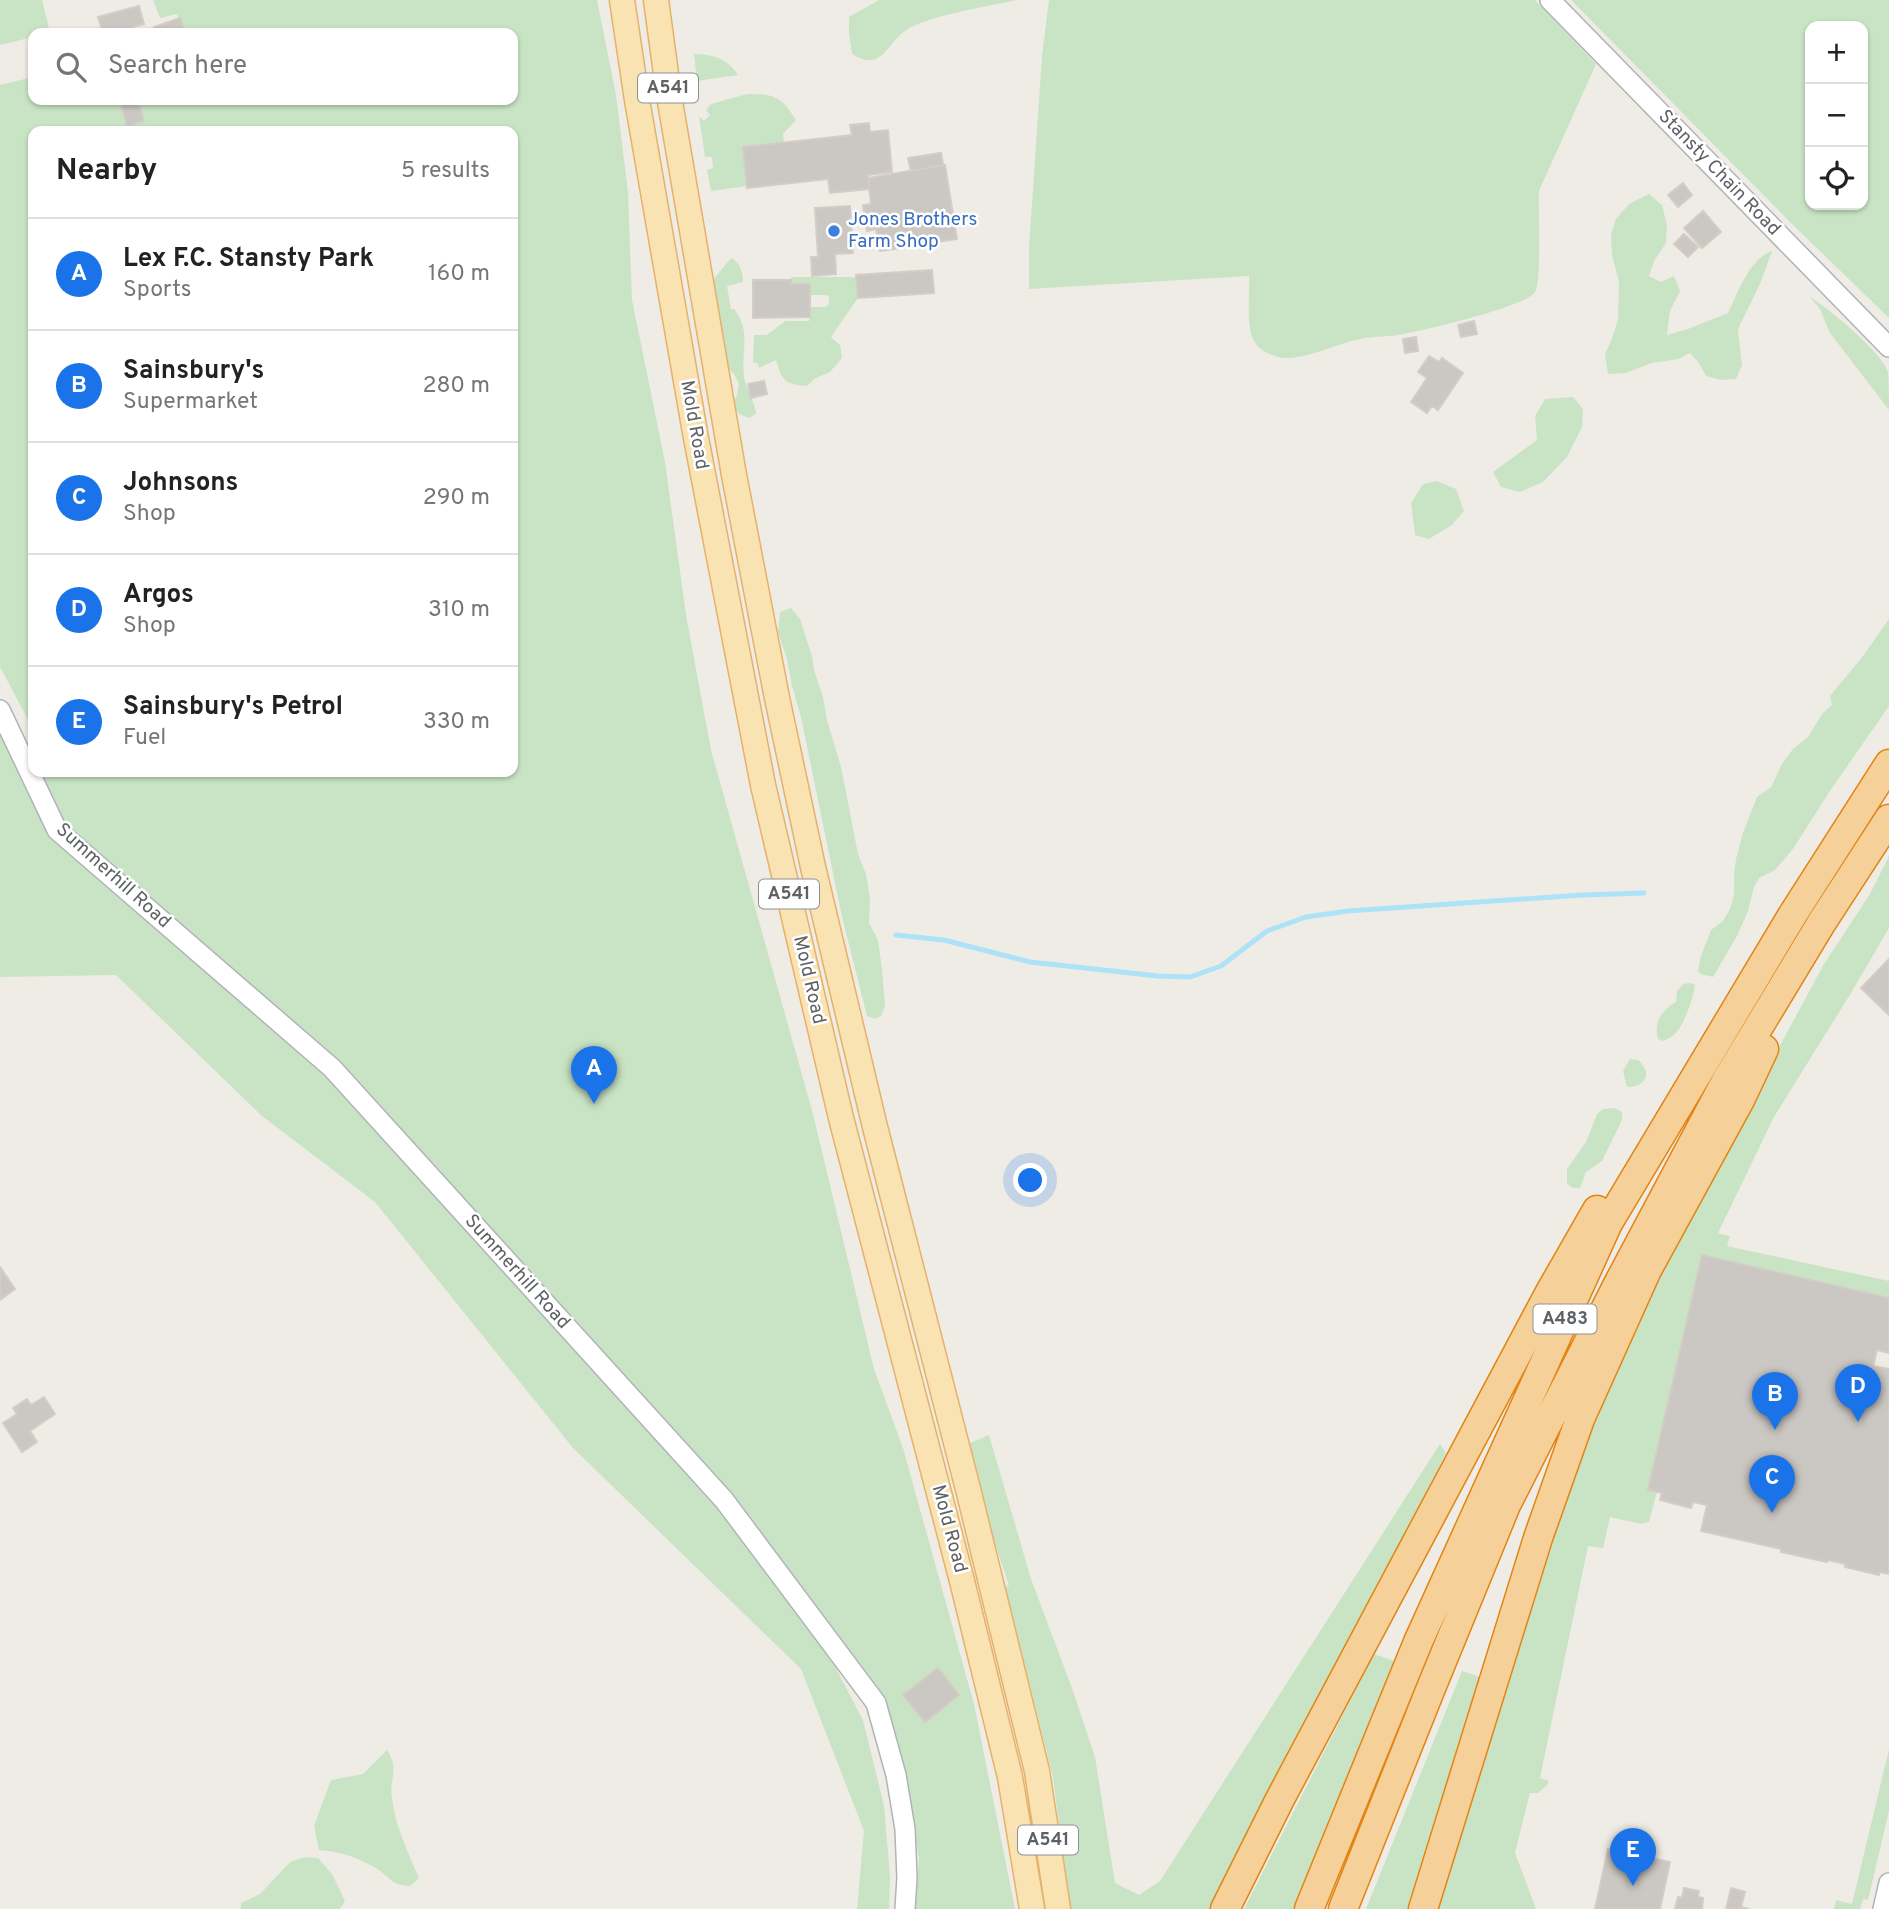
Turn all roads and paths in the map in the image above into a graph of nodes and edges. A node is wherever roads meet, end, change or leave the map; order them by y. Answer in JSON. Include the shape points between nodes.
{"nodes":[{"id":1,"x":622,"y":0,"type":"edge"},
{"id":2,"x":656,"y":0,"type":"edge"},
{"id":3,"x":1550,"y":0,"type":"edge"},
{"id":4,"x":1889,"y":347,"type":"edge"},
{"id":5,"x":0,"y":710,"type":"edge"},
{"id":6,"x":1889,"y":764,"type":"edge"},
{"id":7,"x":28,"y":769,"type":"edge"},
{"id":8,"x":32,"y":777,"type":"edge"},
{"id":9,"x":1889,"y":819,"type":"edge"},
{"id":10,"x":1813,"y":883,"type":"junction"},
{"id":11,"x":1822,"y":922,"type":"junction"},
{"id":12,"x":1889,"y":1883,"type":"edge"},
{"id":13,"x":905,"y":1909,"type":"edge"},
{"id":14,"x":1032,"y":1909,"type":"edge"},
{"id":15,"x":1058,"y":1909,"type":"edge"},
{"id":16,"x":1225,"y":1909,"type":"edge"},
{"id":17,"x":1308,"y":1909,"type":"edge"},
{"id":18,"x":1343,"y":1909,"type":"edge"},
{"id":19,"x":1423,"y":1909,"type":"edge"},
{"id":20,"x":1883,"y":1909,"type":"edge"}],
"edges":[{"from":1,"to":14,"type":"main road","name":"Mold Road","number":"A541","via":[[696,439],[763,785],[841,1118],[1010,1777]]},
{"from":2,"to":15,"type":"main road","name":"Mold Road","number":"A541","via":[[732,462],[782,724],[875,1127],[1037,1771]]},
{"from":3,"to":4,"type":"street","name":"Stansty Chain Road"},
{"from":5,"to":7,"type":"street","name":"Summerhill Road"},
{"from":6,"to":10,"type":"highway","number":"A483"},
{"from":8,"to":13,"type":"street","name":"Summerhill Road","via":[[57,830],[332,1068],[724,1500],[876,1703],[905,1829]]},
{"from":9,"to":11,"type":"highway","number":"A483"},
{"from":10,"to":16,"type":"highway","number":"A483","via":[[1708,1029],[1630,1151],[1550,1292]]},
{"from":10,"to":17,"type":"highway","number":"A483","via":[[1608,1223],[1418,1642]]},
{"from":11,"to":18,"type":"highway","number":"A483","via":[[1726,1081],[1506,1505]]},
{"from":11,"to":19,"type":"highway","number":"A483","via":[[1741,1098],[1647,1270],[1580,1419],[1538,1538]]},
{"from":12,"to":20,"type":"street"}]}
